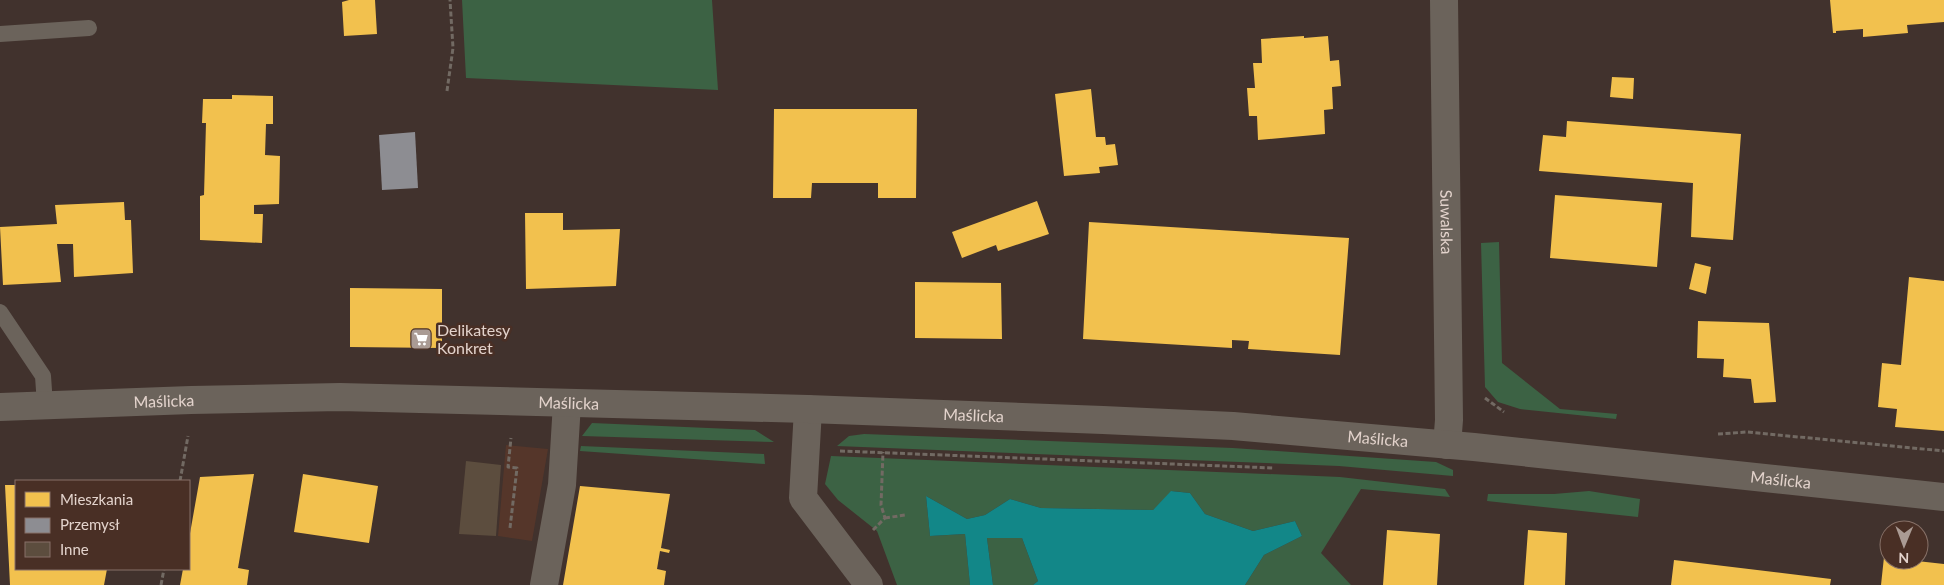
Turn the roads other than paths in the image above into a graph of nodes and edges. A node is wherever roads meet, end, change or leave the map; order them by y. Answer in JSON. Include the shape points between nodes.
{"nodes":[{"id":1,"x":1444,"y":0,"type":"edge"},
{"id":2,"x":89,"y":28,"type":"dead end"},
{"id":3,"x":0,"y":34,"type":"edge"},
{"id":4,"x":0,"y":312,"type":"edge"},
{"id":5,"x":567,"y":403,"type":"junction"},
{"id":6,"x":45,"y":405,"type":"junction"},
{"id":7,"x":0,"y":407,"type":"edge"},
{"id":8,"x":808,"y":409,"type":"junction"},
{"id":9,"x":1447,"y":445,"type":"junction"},
{"id":10,"x":1944,"y":497,"type":"edge"},
{"id":11,"x":544,"y":585,"type":"edge"},
{"id":12,"x":868,"y":585,"type":"edge"}],
"edges":[{"from":1,"to":9,"type":"street","name":"Suwalska"},
{"from":2,"to":3,"type":"lane"},
{"from":4,"to":6,"type":"lane","via":[[43,376]]},
{"from":5,"to":6,"type":"street","name":"Maślicka","via":[[340,397]]},
{"from":5,"to":8,"type":"street","name":"Maślicka"},
{"from":5,"to":11,"type":"street","via":[[562,485]]},
{"from":6,"to":7,"type":"street","name":"Maślicka"},
{"from":8,"to":9,"type":"street","name":"Maślicka","via":[[1233,426]]},
{"from":8,"to":12,"type":"street","via":[[804,498]]},
{"from":9,"to":10,"type":"street","name":"Maślicka"}]}
